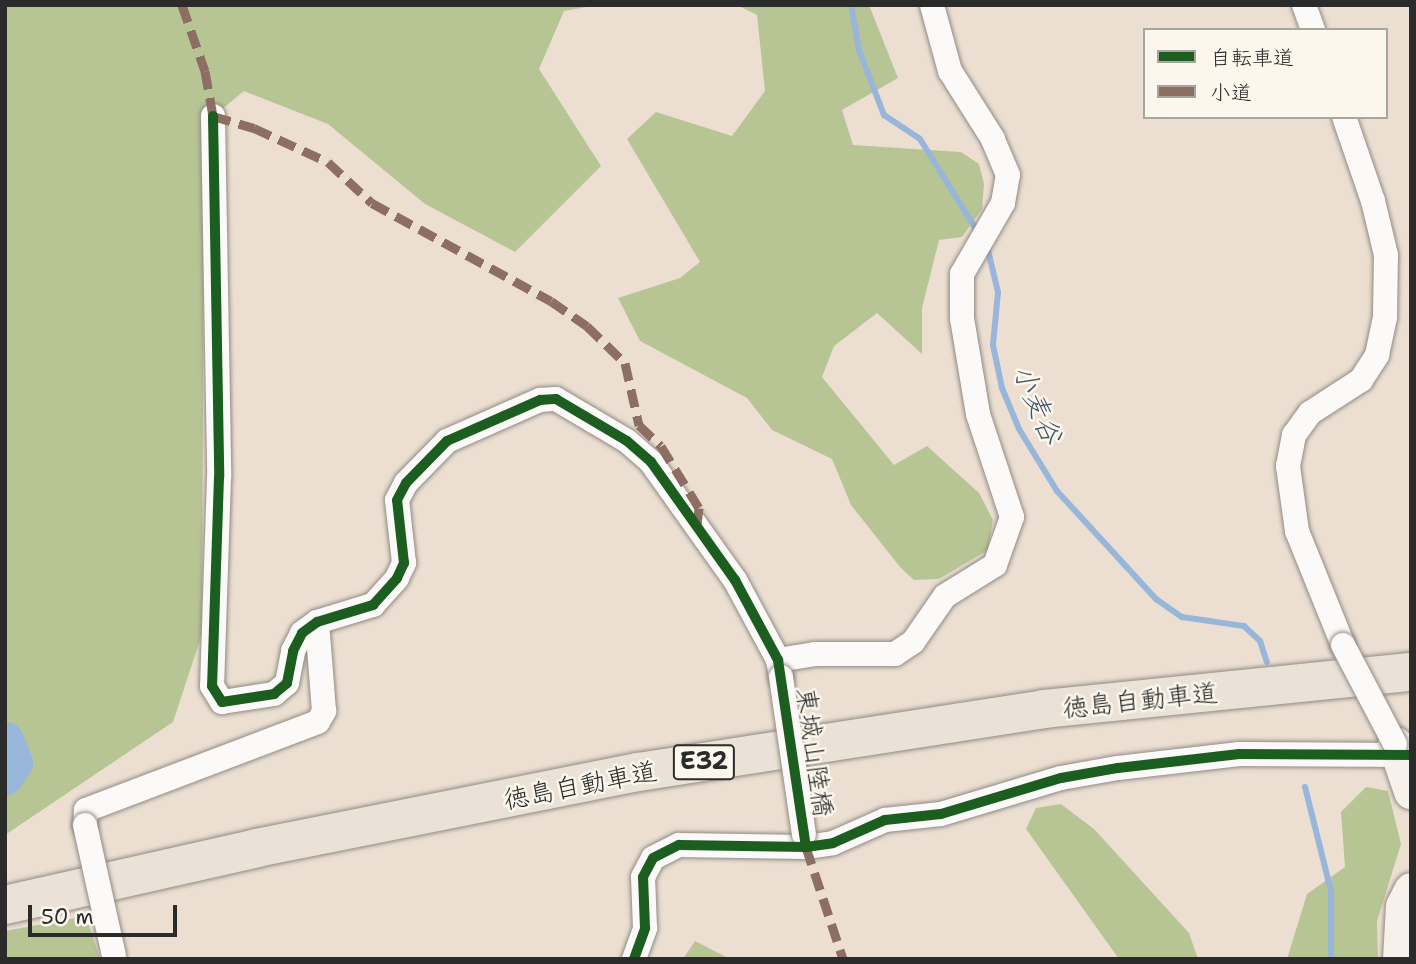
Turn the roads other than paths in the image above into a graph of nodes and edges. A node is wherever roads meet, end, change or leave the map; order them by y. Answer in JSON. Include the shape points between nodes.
{"nodes":[{"id":1,"x":932,"y":5,"type":"edge"},
{"id":2,"x":1304,"y":5,"type":"edge"},
{"id":3,"x":1312,"y":28,"type":"edge"},
{"id":4,"x":213,"y":116,"type":"dead end"},
{"id":5,"x":1345,"y":119,"type":"edge"},
{"id":6,"x":317,"y":622,"type":"junction"},
{"id":7,"x":779,"y":668,"type":"junction"},
{"id":8,"x":1411,"y":672,"type":"edge"},
{"id":9,"x":1402,"y":752,"type":"edge"},
{"id":10,"x":1411,"y":791,"type":"edge"},
{"id":11,"x":805,"y":841,"type":"junction"},
{"id":12,"x":1411,"y":890,"type":"edge"},
{"id":13,"x":5,"y":905,"type":"edge"},
{"id":14,"x":114,"y":957,"type":"edge"},
{"id":15,"x":634,"y":959,"type":"edge"},
{"id":16,"x":1400,"y":959,"type":"edge"}],
"edges":[{"from":1,"to":7,"type":"street","via":[[950,71],[993,139],[1008,175],[1003,203],[962,274],[962,318],[978,414],[1012,516],[995,565],[944,596],[913,642],[895,654],[815,654]]},
{"from":2,"to":3,"type":"street"},
{"from":4,"to":6,"type":"street","via":[[219,477],[212,687],[222,702],[274,694],[287,683],[293,650],[302,634]]},
{"from":5,"to":9,"type":"street","bridge":true,"via":[[1386,255],[1385,317],[1377,355],[1361,380],[1310,413],[1294,435],[1288,466],[1297,531],[1343,646]]},
{"from":6,"to":7,"type":"street","name":"東城山陸橋","via":[[373,605],[397,578],[404,563],[397,500],[447,441],[540,400],[555,399],[627,441],[651,462],[735,580]]},
{"from":6,"to":14,"type":"street","bridge":true,"via":[[324,711],[318,722],[86,810],[85,825]]},
{"from":7,"to":11,"type":"street","name":"東城山陸橋","bridge":true},
{"from":8,"to":13,"type":"highway","name":"徳島自動車道","number":"E32","via":[[1044,709],[638,772],[257,848]]},
{"from":9,"to":10,"type":"street"},
{"from":9,"to":11,"type":"street","via":[[1239,754],[1118,768],[1061,778],[941,814],[885,820],[833,843]]},
{"from":11,"to":15,"type":"street","via":[[679,845],[653,858],[643,877],[645,928]]},
{"from":12,"to":16,"type":"street","via":[[1404,906]]}]}
